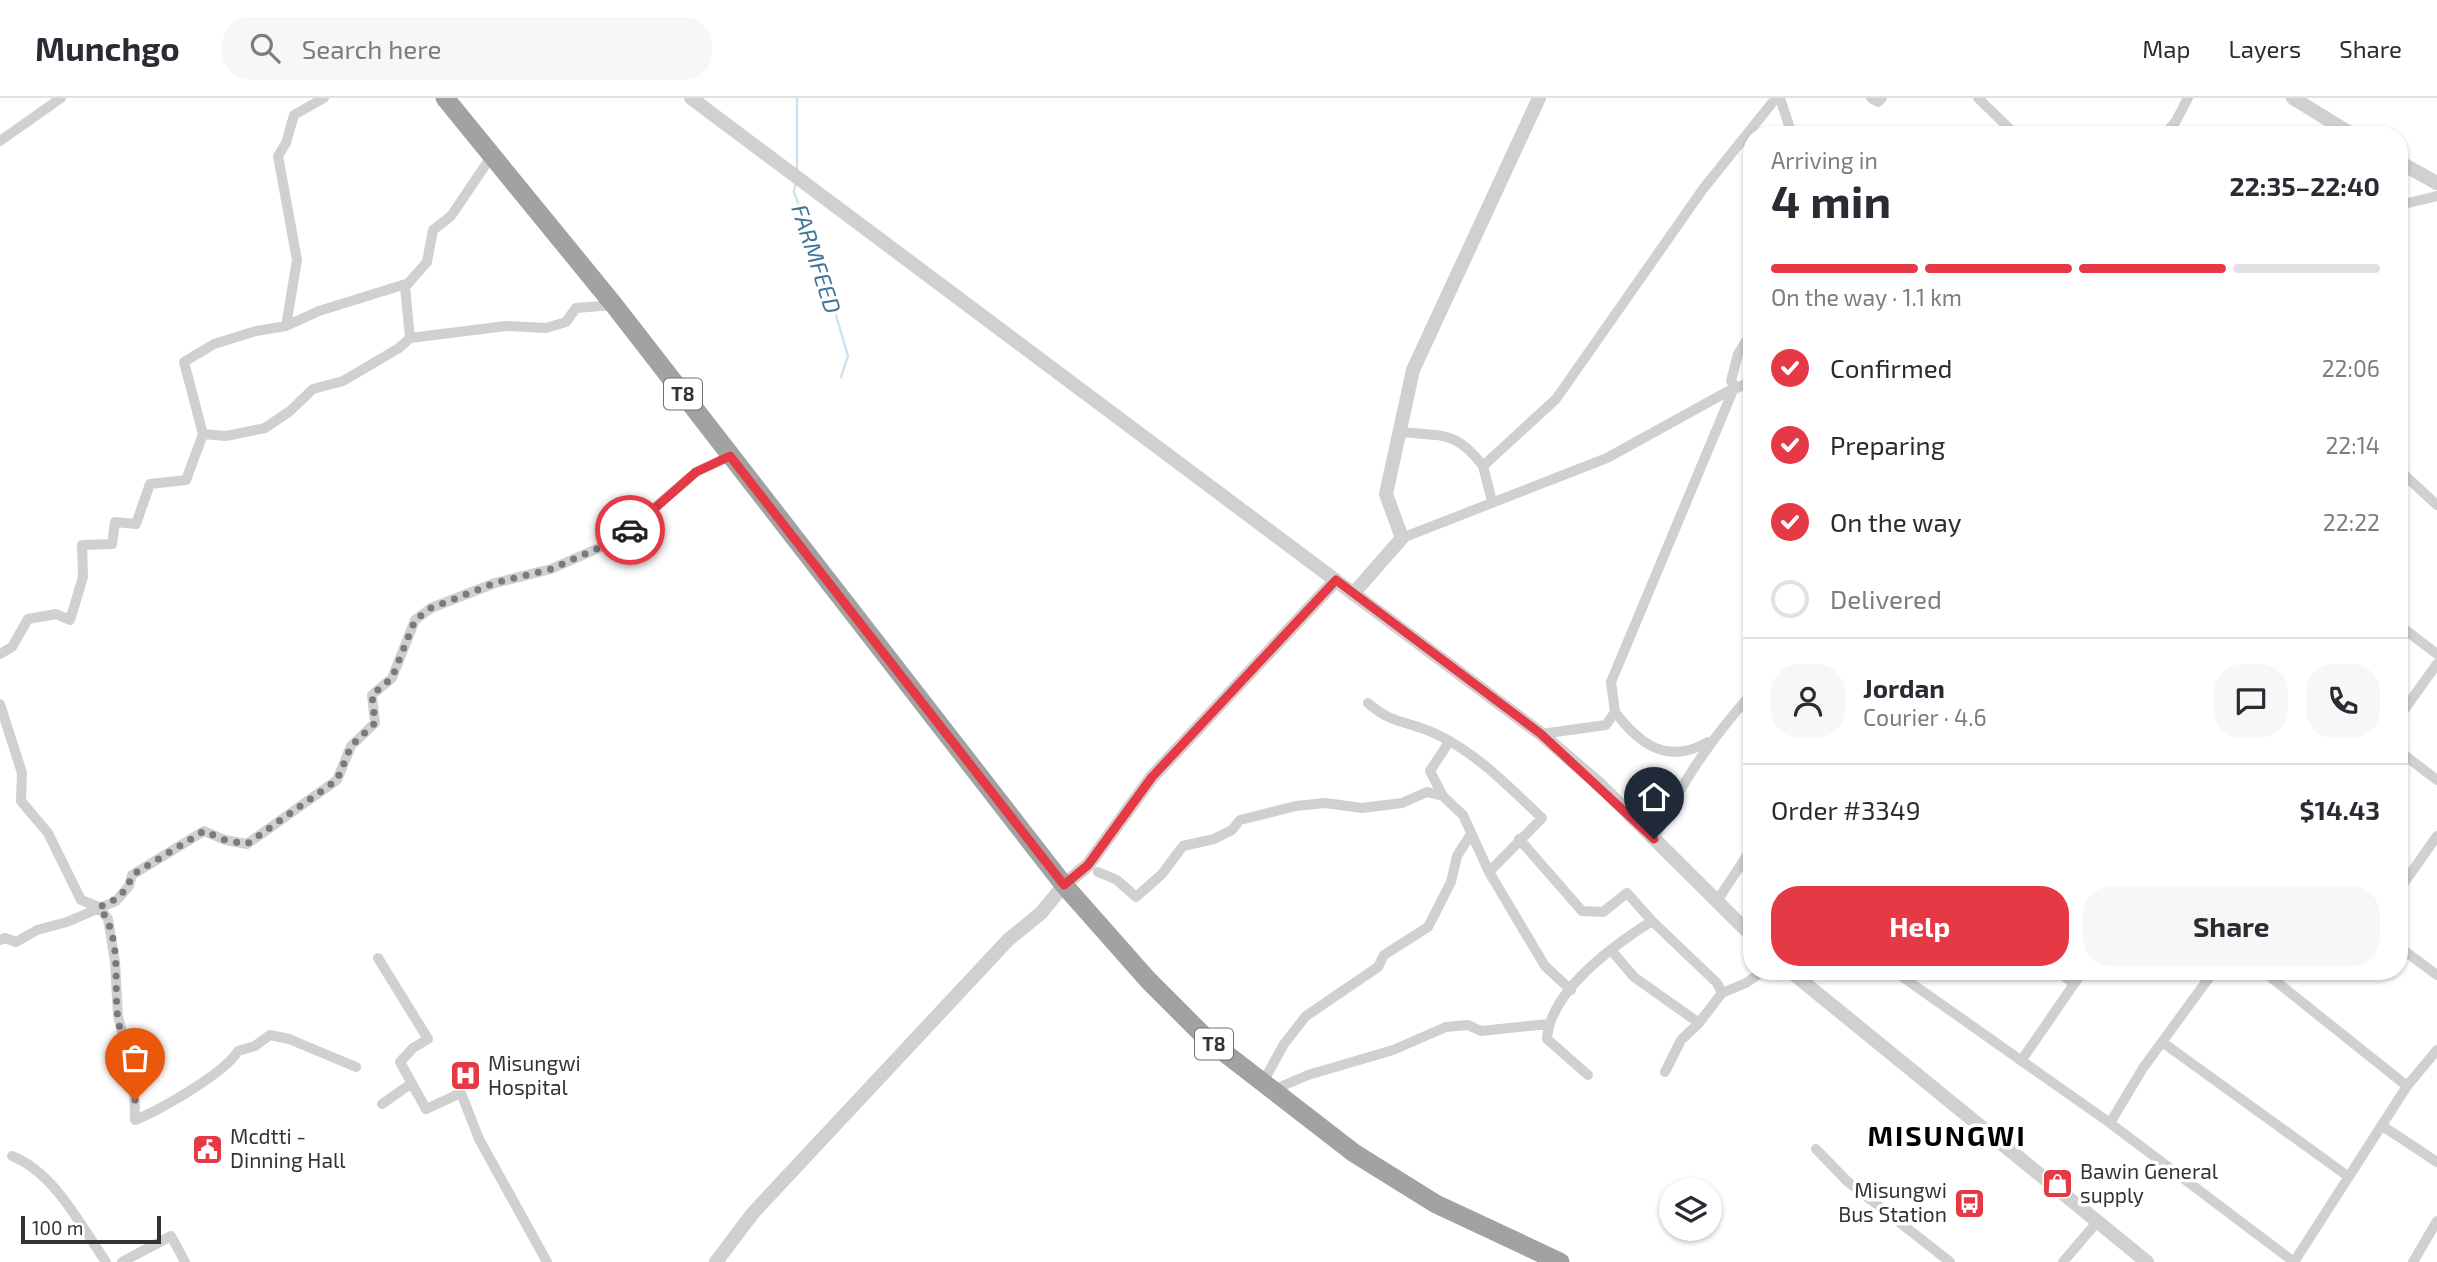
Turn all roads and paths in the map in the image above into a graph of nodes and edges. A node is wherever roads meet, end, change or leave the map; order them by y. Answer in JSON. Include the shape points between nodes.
{"nodes":[{"id":1,"x":61,"y":98,"type":"edge"},
{"id":2,"x":324,"y":98,"type":"edge"},
{"id":3,"x":445,"y":98,"type":"edge"},
{"id":4,"x":1539,"y":98,"type":"edge"},
{"id":5,"x":1778,"y":98,"type":"edge"},
{"id":6,"x":1871,"y":98,"type":"edge"},
{"id":7,"x":1882,"y":98,"type":"edge"},
{"id":8,"x":1978,"y":98,"type":"edge"},
{"id":9,"x":2188,"y":98,"type":"edge"},
{"id":10,"x":2293,"y":98,"type":"edge"},
{"id":11,"x":697,"y":100,"type":"edge"},
{"id":12,"x":1755,"y":126,"type":"edge"},
{"id":13,"x":1789,"y":126,"type":"edge"},
{"id":14,"x":2007,"y":126,"type":"edge"},
{"id":15,"x":2172,"y":126,"type":"edge"},
{"id":16,"x":2336,"y":126,"type":"edge"},
{"id":17,"x":1743,"y":140,"type":"edge"},
{"id":18,"x":0,"y":141,"type":"edge"},
{"id":19,"x":493,"y":154,"type":"junction"},
{"id":20,"x":2408,"y":167,"type":"edge"},
{"id":21,"x":2437,"y":183,"type":"edge"},
{"id":22,"x":2437,"y":196,"type":"edge"},
{"id":23,"x":2408,"y":203,"type":"edge"},
{"id":24,"x":409,"y":283,"type":"junction"},
{"id":25,"x":614,"y":305,"type":"junction"},
{"id":26,"x":286,"y":327,"type":"junction"},
{"id":27,"x":410,"y":338,"type":"junction"},
{"id":28,"x":1743,"y":346,"type":"edge"},
{"id":29,"x":1743,"y":387,"type":"edge"},
{"id":30,"x":1734,"y":388,"type":"junction"},
{"id":31,"x":1401,"y":432,"type":"junction"},
{"id":32,"x":203,"y":434,"type":"junction"},
{"id":33,"x":730,"y":456,"type":"junction"},
{"id":34,"x":1483,"y":466,"type":"junction"},
{"id":35,"x":2408,"y":478,"type":"edge"},
{"id":36,"x":1492,"y":501,"type":"junction"},
{"id":37,"x":2437,"y":505,"type":"edge"},
{"id":38,"x":1402,"y":538,"type":"junction"},
{"id":39,"x":1336,"y":580,"type":"junction"},
{"id":40,"x":1353,"y":594,"type":"junction"},
{"id":41,"x":2408,"y":632,"type":"edge"},
{"id":42,"x":0,"y":654,"type":"edge"},
{"id":43,"x":2437,"y":654,"type":"edge"},
{"id":44,"x":2437,"y":664,"type":"edge"},
{"id":45,"x":1743,"y":702,"type":"edge"},
{"id":46,"x":0,"y":704,"type":"edge"},
{"id":47,"x":1368,"y":704,"type":"dead end"},
{"id":48,"x":2408,"y":704,"type":"edge"},
{"id":49,"x":1615,"y":712,"type":"junction"},
{"id":50,"x":1541,"y":734,"type":"junction"},
{"id":51,"x":1710,"y":740,"type":"junction"},
{"id":52,"x":1449,"y":742,"type":"junction"},
{"id":53,"x":2408,"y":758,"type":"edge"},
{"id":54,"x":2437,"y":780,"type":"edge"},
{"id":55,"x":1443,"y":796,"type":"junction"},
{"id":56,"x":1471,"y":834,"type":"junction"},
{"id":57,"x":1519,"y":839,"type":"junction"},
{"id":58,"x":1654,"y":839,"type":"junction"},
{"id":59,"x":2436,"y":840,"type":"edge"},
{"id":60,"x":1743,"y":862,"type":"edge"},
{"id":61,"x":1098,"y":872,"type":"dead end"},
{"id":62,"x":1489,"y":872,"type":"junction"},
{"id":63,"x":2408,"y":878,"type":"edge"},
{"id":64,"x":1064,"y":885,"type":"junction"},
{"id":65,"x":1717,"y":901,"type":"junction"},
{"id":66,"x":99,"y":907,"type":"junction"},
{"id":67,"x":1652,"y":921,"type":"junction"},
{"id":68,"x":1743,"y":927,"type":"edge"},
{"id":69,"x":0,"y":940,"type":"edge"},
{"id":70,"x":1611,"y":950,"type":"junction"},
{"id":71,"x":2408,"y":954,"type":"edge"},
{"id":72,"x":378,"y":958,"type":"dead end"},
{"id":73,"x":2437,"y":975,"type":"edge"},
{"id":74,"x":1751,"y":980,"type":"edge"},
{"id":75,"x":1801,"y":980,"type":"edge"},
{"id":76,"x":1907,"y":980,"type":"edge"},
{"id":77,"x":2069,"y":980,"type":"edge"},
{"id":78,"x":2077,"y":980,"type":"edge"},
{"id":79,"x":2207,"y":980,"type":"edge"},
{"id":80,"x":2274,"y":980,"type":"edge"},
{"id":81,"x":2074,"y":984,"type":"junction"},
{"id":82,"x":1571,"y":990,"type":"junction"},
{"id":83,"x":1722,"y":993,"type":"junction"},
{"id":84,"x":1699,"y":1023,"type":"junction"},
{"id":85,"x":1548,"y":1024,"type":"junction"},
{"id":86,"x":2162,"y":1042,"type":"junction"},
{"id":87,"x":2437,"y":1050,"type":"edge"},
{"id":88,"x":2021,"y":1061,"type":"junction"},
{"id":89,"x":355,"y":1068,"type":"dead end"},
{"id":90,"x":1665,"y":1072,"type":"dead end"},
{"id":91,"x":1588,"y":1075,"type":"dead end"},
{"id":92,"x":412,"y":1083,"type":"junction"},
{"id":93,"x":1268,"y":1086,"type":"junction"},
{"id":94,"x":2407,"y":1086,"type":"junction"},
{"id":95,"x":382,"y":1104,"type":"dead end"},
{"id":96,"x":2110,"y":1123,"type":"junction"},
{"id":97,"x":2384,"y":1126,"type":"junction"},
{"id":98,"x":1816,"y":1149,"type":"dead end"},
{"id":99,"x":12,"y":1156,"type":"dead end"},
{"id":100,"x":2437,"y":1162,"type":"edge"},
{"id":101,"x":2349,"y":1177,"type":"junction"},
{"id":102,"x":2437,"y":1221,"type":"edge"},
{"id":103,"x":2097,"y":1222,"type":"junction"},
{"id":104,"x":106,"y":1262,"type":"edge"},
{"id":105,"x":121,"y":1262,"type":"edge"},
{"id":106,"x":185,"y":1262,"type":"edge"},
{"id":107,"x":547,"y":1262,"type":"edge"},
{"id":108,"x":716,"y":1262,"type":"edge"},
{"id":109,"x":1560,"y":1262,"type":"edge"},
{"id":110,"x":1950,"y":1262,"type":"edge"},
{"id":111,"x":2063,"y":1262,"type":"edge"},
{"id":112,"x":2147,"y":1262,"type":"edge"},
{"id":113,"x":2294,"y":1262,"type":"edge"},
{"id":114,"x":2413,"y":1262,"type":"edge"}],
"edges":[{"from":1,"to":18,"type":"street"},
{"from":2,"to":26,"type":"street","via":[[294,116],[278,156],[297,260]]},
{"from":3,"to":19,"type":"highway","number":"T8"},
{"from":4,"to":31,"type":"street","via":[[1413,370]]},
{"from":5,"to":12,"type":"street"},
{"from":5,"to":13,"type":"street"},
{"from":6,"to":7,"type":"street","via":[[1878,102]]},
{"from":8,"to":14,"type":"street"},
{"from":9,"to":15,"type":"street"},
{"from":10,"to":16,"type":"street"},
{"from":11,"to":39,"type":"street"},
{"from":17,"to":34,"type":"street","via":[[1703,188],[1556,399]]},
{"from":19,"to":24,"type":"street","via":[[451,216],[433,230],[427,262]]},
{"from":19,"to":25,"type":"highway","number":"T8"},
{"from":20,"to":21,"type":"street"},
{"from":22,"to":23,"type":"street"},
{"from":24,"to":26,"type":"street","via":[[319,311]]},
{"from":24,"to":27,"type":"street","via":[[405,287]]},
{"from":25,"to":27,"type":"street","via":[[576,308],[566,322],[546,328],[506,326]]},
{"from":25,"to":33,"type":"highway","number":"T8"},
{"from":26,"to":32,"type":"street","via":[[222,341],[184,362]]},
{"from":27,"to":32,"type":"street","via":[[343,380],[313,389],[265,428],[226,436]]},
{"from":28,"to":30,"type":"street","via":[[1731,378]]},
{"from":29,"to":30,"type":"street"},
{"from":30,"to":36,"type":"street","via":[[1607,458]]},
{"from":30,"to":49,"type":"street","via":[[1611,682]]},
{"from":31,"to":34,"type":"street","via":[[1444,436],[1467,444]]},
{"from":31,"to":38,"type":"street","via":[[1386,494]]},
{"from":32,"to":42,"type":"street","via":[[186,480],[150,484],[136,524],[116,522],[112,544],[82,545],[83,577],[70,620],[56,614],[28,619],[12,647]]},
{"from":33,"to":64,"type":"highway","number":"T8"},
{"from":33,"to":66,"type":"street","via":[[696,472],[617,540],[551,569],[495,583],[431,608],[415,620],[392,678],[372,695],[375,723],[351,746],[337,780],[247,844],[204,831],[132,875],[116,901]]},
{"from":34,"to":36,"type":"street"},
{"from":35,"to":37,"type":"street"},
{"from":36,"to":38,"type":"street"},
{"from":38,"to":40,"type":"street"},
{"from":39,"to":40,"type":"street"},
{"from":39,"to":64,"type":"street","via":[[1152,777],[1088,865]]},
{"from":40,"to":50,"type":"street"},
{"from":41,"to":43,"type":"street"},
{"from":44,"to":48,"type":"street"},
{"from":45,"to":51,"type":"street"},
{"from":46,"to":66,"type":"street","via":[[22,773],[21,800],[48,833],[81,900]]},
{"from":47,"to":52,"type":"street","via":[[1383,716]]},
{"from":49,"to":50,"type":"street","via":[[1606,725]]},
{"from":49,"to":51,"type":"street","via":[[1633,733],[1673,754]]},
{"from":50,"to":58,"type":"street"},
{"from":51,"to":58,"type":"street"},
{"from":52,"to":55,"type":"street","via":[[1430,771]]},
{"from":52,"to":57,"type":"street","via":[[1479,761],[1542,818]]},
{"from":53,"to":54,"type":"street"},
{"from":55,"to":56,"type":"street","via":[[1463,815]]},
{"from":55,"to":61,"type":"street","via":[[1427,792],[1402,803],[1362,808],[1325,803],[1296,806],[1240,820],[1214,839],[1183,846],[1162,874],[1136,897],[1117,880]]},
{"from":56,"to":62,"type":"street"},
{"from":56,"to":93,"type":"street","via":[[1428,927],[1306,1016],[1284,1044]]},
{"from":57,"to":62,"type":"street"},
{"from":57,"to":67,"type":"street","via":[[1582,911],[1603,912],[1628,893]]},
{"from":58,"to":65,"type":"street"},
{"from":59,"to":63,"type":"street"},
{"from":60,"to":65,"type":"street"},
{"from":62,"to":82,"type":"street","via":[[1545,966]]},
{"from":64,"to":93,"type":"highway","number":"T8","via":[[1208,1040]]},
{"from":64,"to":108,"type":"street","via":[[753,1213]]},
{"from":65,"to":68,"type":"street"},
{"from":66,"to":69,"type":"street","via":[[16,942]]},
{"from":66,"to":89,"type":"street","via":[[108,919],[118,1016],[134,1080],[135,1120],[203,1084],[238,1051],[270,1035]]},
{"from":67,"to":70,"type":"street"},
{"from":67,"to":83,"type":"street"},
{"from":70,"to":82,"type":"street"},
{"from":70,"to":84,"type":"street","via":[[1634,977]]},
{"from":71,"to":73,"type":"street"},
{"from":72,"to":92,"type":"street","via":[[428,1039],[400,1062]]},
{"from":74,"to":83,"type":"street"},
{"from":75,"to":103,"type":"street"},
{"from":76,"to":88,"type":"street"},
{"from":77,"to":81,"type":"street"},
{"from":78,"to":81,"type":"street"},
{"from":79,"to":86,"type":"street"},
{"from":80,"to":94,"type":"street"},
{"from":81,"to":88,"type":"street"},
{"from":82,"to":85,"type":"street"},
{"from":83,"to":84,"type":"street"},
{"from":84,"to":90,"type":"street","via":[[1681,1040]]},
{"from":85,"to":91,"type":"street","via":[[1547,1039]]},
{"from":85,"to":93,"type":"street","via":[[1481,1031],[1468,1025],[1446,1027],[1393,1050]]},
{"from":86,"to":96,"type":"street"},
{"from":86,"to":101,"type":"street"},
{"from":87,"to":94,"type":"street"},
{"from":88,"to":96,"type":"street"},
{"from":92,"to":95,"type":"street"},
{"from":92,"to":107,"type":"street","via":[[426,1109],[461,1093],[479,1139]]},
{"from":93,"to":109,"type":"highway","number":"T8","via":[[1396,1181]]},
{"from":94,"to":97,"type":"street"},
{"from":96,"to":113,"type":"street"},
{"from":97,"to":100,"type":"street"},
{"from":97,"to":101,"type":"street"},
{"from":98,"to":110,"type":"street","via":[[1847,1181]]},
{"from":99,"to":104,"type":"street","via":[[29,1163],[47,1181]]},
{"from":101,"to":113,"type":"street"},
{"from":102,"to":114,"type":"street"},
{"from":103,"to":111,"type":"street"},
{"from":103,"to":112,"type":"street"},
{"from":105,"to":106,"type":"street","via":[[170,1236]]}]}
